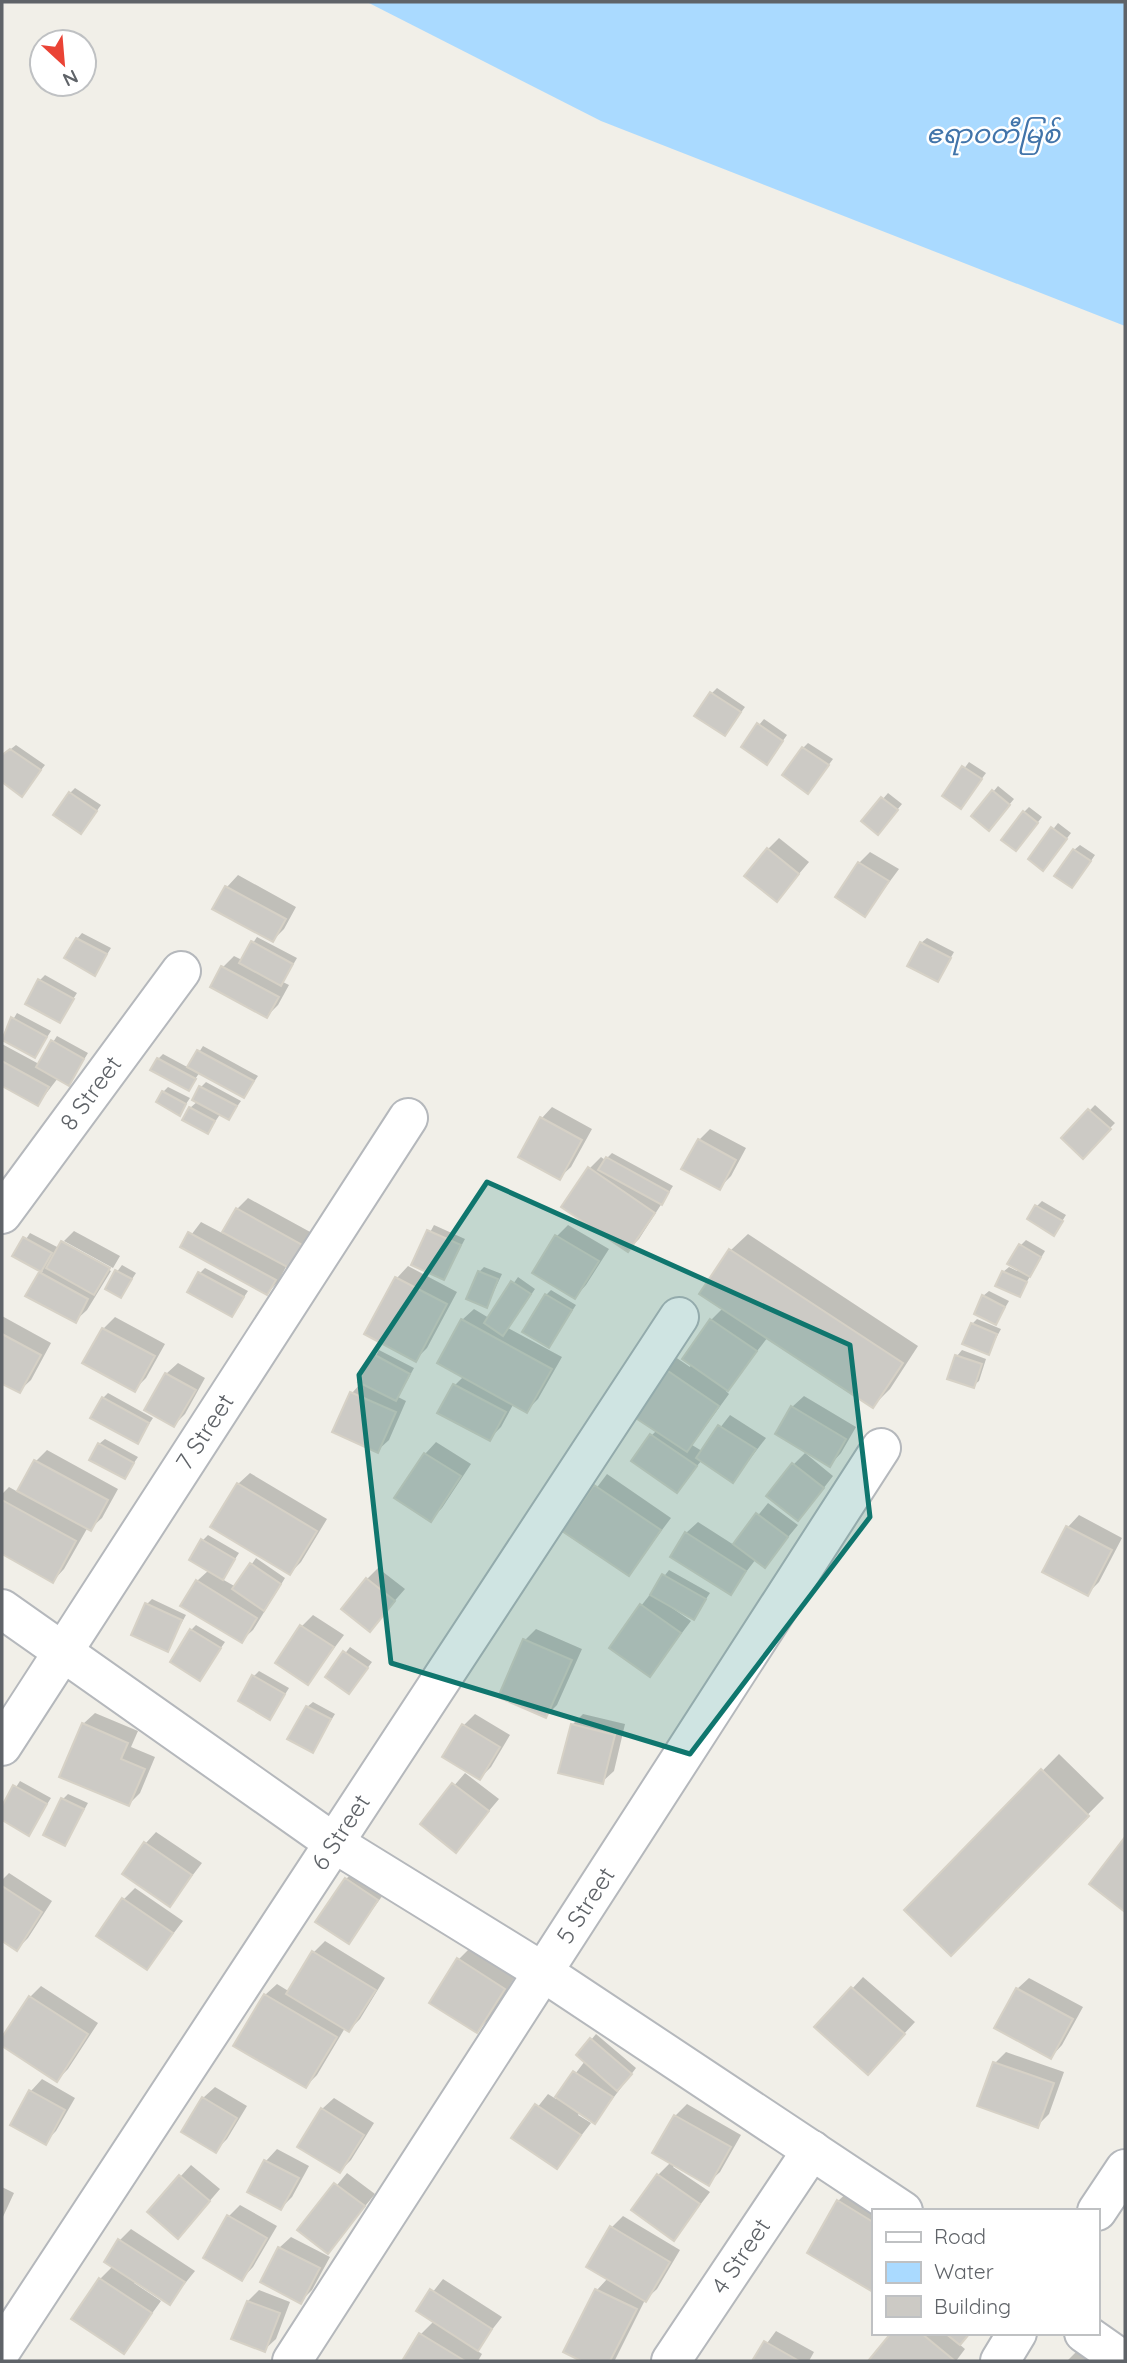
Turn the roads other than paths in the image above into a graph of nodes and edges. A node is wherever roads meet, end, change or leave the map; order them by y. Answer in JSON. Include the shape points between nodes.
{"nodes":[{"id":1,"x":181,"y":971,"type":"dead end"},
{"id":2,"x":408,"y":1118,"type":"dead end"},
{"id":3,"x":2,"y":1214,"type":"edge"},
{"id":4,"x":680,"y":1317,"type":"dead end"},
{"id":5,"x":881,"y":1448,"type":"dead end"},
{"id":6,"x":2,"y":1609,"type":"edge"},
{"id":7,"x":63,"y":1651,"type":"junction"},
{"id":8,"x":2,"y":1746,"type":"edge"},
{"id":9,"x":334,"y":1843,"type":"junction"},
{"id":10,"x":543,"y":1972,"type":"junction"},
{"id":11,"x":812,"y":2150,"type":"junction"},
{"id":12,"x":1125,"y":2169,"type":"edge"},
{"id":13,"x":900,"y":2209,"type":"edge"},
{"id":14,"x":1098,"y":2209,"type":"edge"},
{"id":15,"x":1016,"y":2335,"type":"edge"},
{"id":16,"x":1087,"y":2335,"type":"edge"},
{"id":17,"x":2,"y":2349,"type":"edge"},
{"id":18,"x":292,"y":2361,"type":"edge"},
{"id":19,"x":671,"y":2361,"type":"edge"},
{"id":20,"x":1000,"y":2361,"type":"edge"},
{"id":21,"x":1124,"y":2361,"type":"edge"}],
"edges":[{"from":1,"to":3,"type":"street","name":"8 Street"},
{"from":2,"to":7,"type":"street","name":"7 Street"},
{"from":4,"to":9,"type":"street","name":"6 Street"},
{"from":5,"to":10,"type":"street","name":"5 Street"},
{"from":6,"to":7,"type":"street"},
{"from":7,"to":8,"type":"street","name":"7 Street"},
{"from":7,"to":9,"type":"street"},
{"from":9,"to":10,"type":"street"},
{"from":9,"to":17,"type":"street","name":"6 Street"},
{"from":10,"to":11,"type":"street"},
{"from":10,"to":18,"type":"street","name":"5 Street"},
{"from":11,"to":13,"type":"street"},
{"from":11,"to":19,"type":"street","name":"4 Street"},
{"from":12,"to":14,"type":"street"},
{"from":15,"to":20,"type":"street"},
{"from":16,"to":21,"type":"street"}]}
